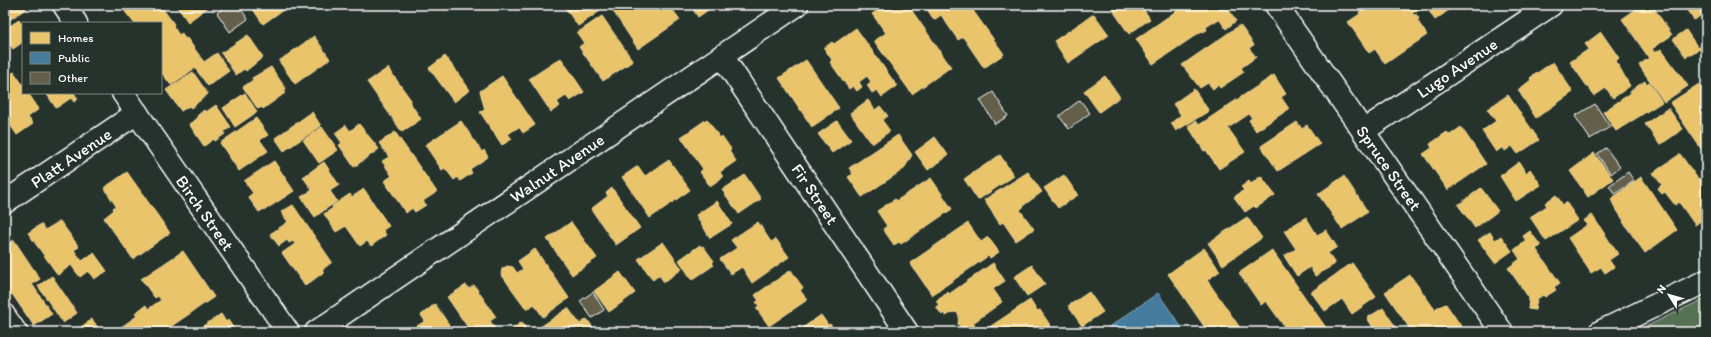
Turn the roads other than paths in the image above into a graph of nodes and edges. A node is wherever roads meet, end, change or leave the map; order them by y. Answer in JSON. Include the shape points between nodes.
{"nodes":[{"id":1,"x":64,"y":5,"type":"edge"},
{"id":2,"x":798,"y":5,"type":"edge"},
{"id":3,"x":1276,"y":5,"type":"edge"},
{"id":4,"x":1551,"y":5,"type":"edge"},
{"id":5,"x":75,"y":22,"type":"edge"},
{"id":6,"x":722,"y":56,"type":"junction"},
{"id":7,"x":124,"y":94,"type":"edge"},
{"id":8,"x":137,"y":113,"type":"junction"},
{"id":9,"x":1364,"y":131,"type":"junction"},
{"id":10,"x":5,"y":202,"type":"edge"},
{"id":11,"x":1706,"y":281,"type":"edge"},
{"id":12,"x":5,"y":309,"type":"edge"},
{"id":13,"x":21,"y":332,"type":"edge"},
{"id":14,"x":288,"y":332,"type":"edge"},
{"id":15,"x":316,"y":332,"type":"edge"},
{"id":16,"x":907,"y":332,"type":"edge"},
{"id":17,"x":1502,"y":332,"type":"edge"},
{"id":18,"x":1600,"y":332,"type":"edge"}],
"edges":[{"from":1,"to":5,"type":"street"},
{"from":2,"to":6,"type":"street","name":"Walnut Avenue"},
{"from":3,"to":9,"type":"street","name":"Spruce Street"},
{"from":4,"to":9,"type":"street","name":"Lugo Avenue"},
{"from":6,"to":15,"type":"street","name":"Walnut Avenue"},
{"from":6,"to":16,"type":"street","name":"Fir Street"},
{"from":7,"to":8,"type":"street","name":"Birch Street"},
{"from":8,"to":10,"type":"street","name":"Platt Avenue"},
{"from":8,"to":14,"type":"street","name":"Birch Street"},
{"from":9,"to":17,"type":"street","name":"Spruce Street"},
{"from":11,"to":18,"type":"street"},
{"from":12,"to":13,"type":"lane"}]}
